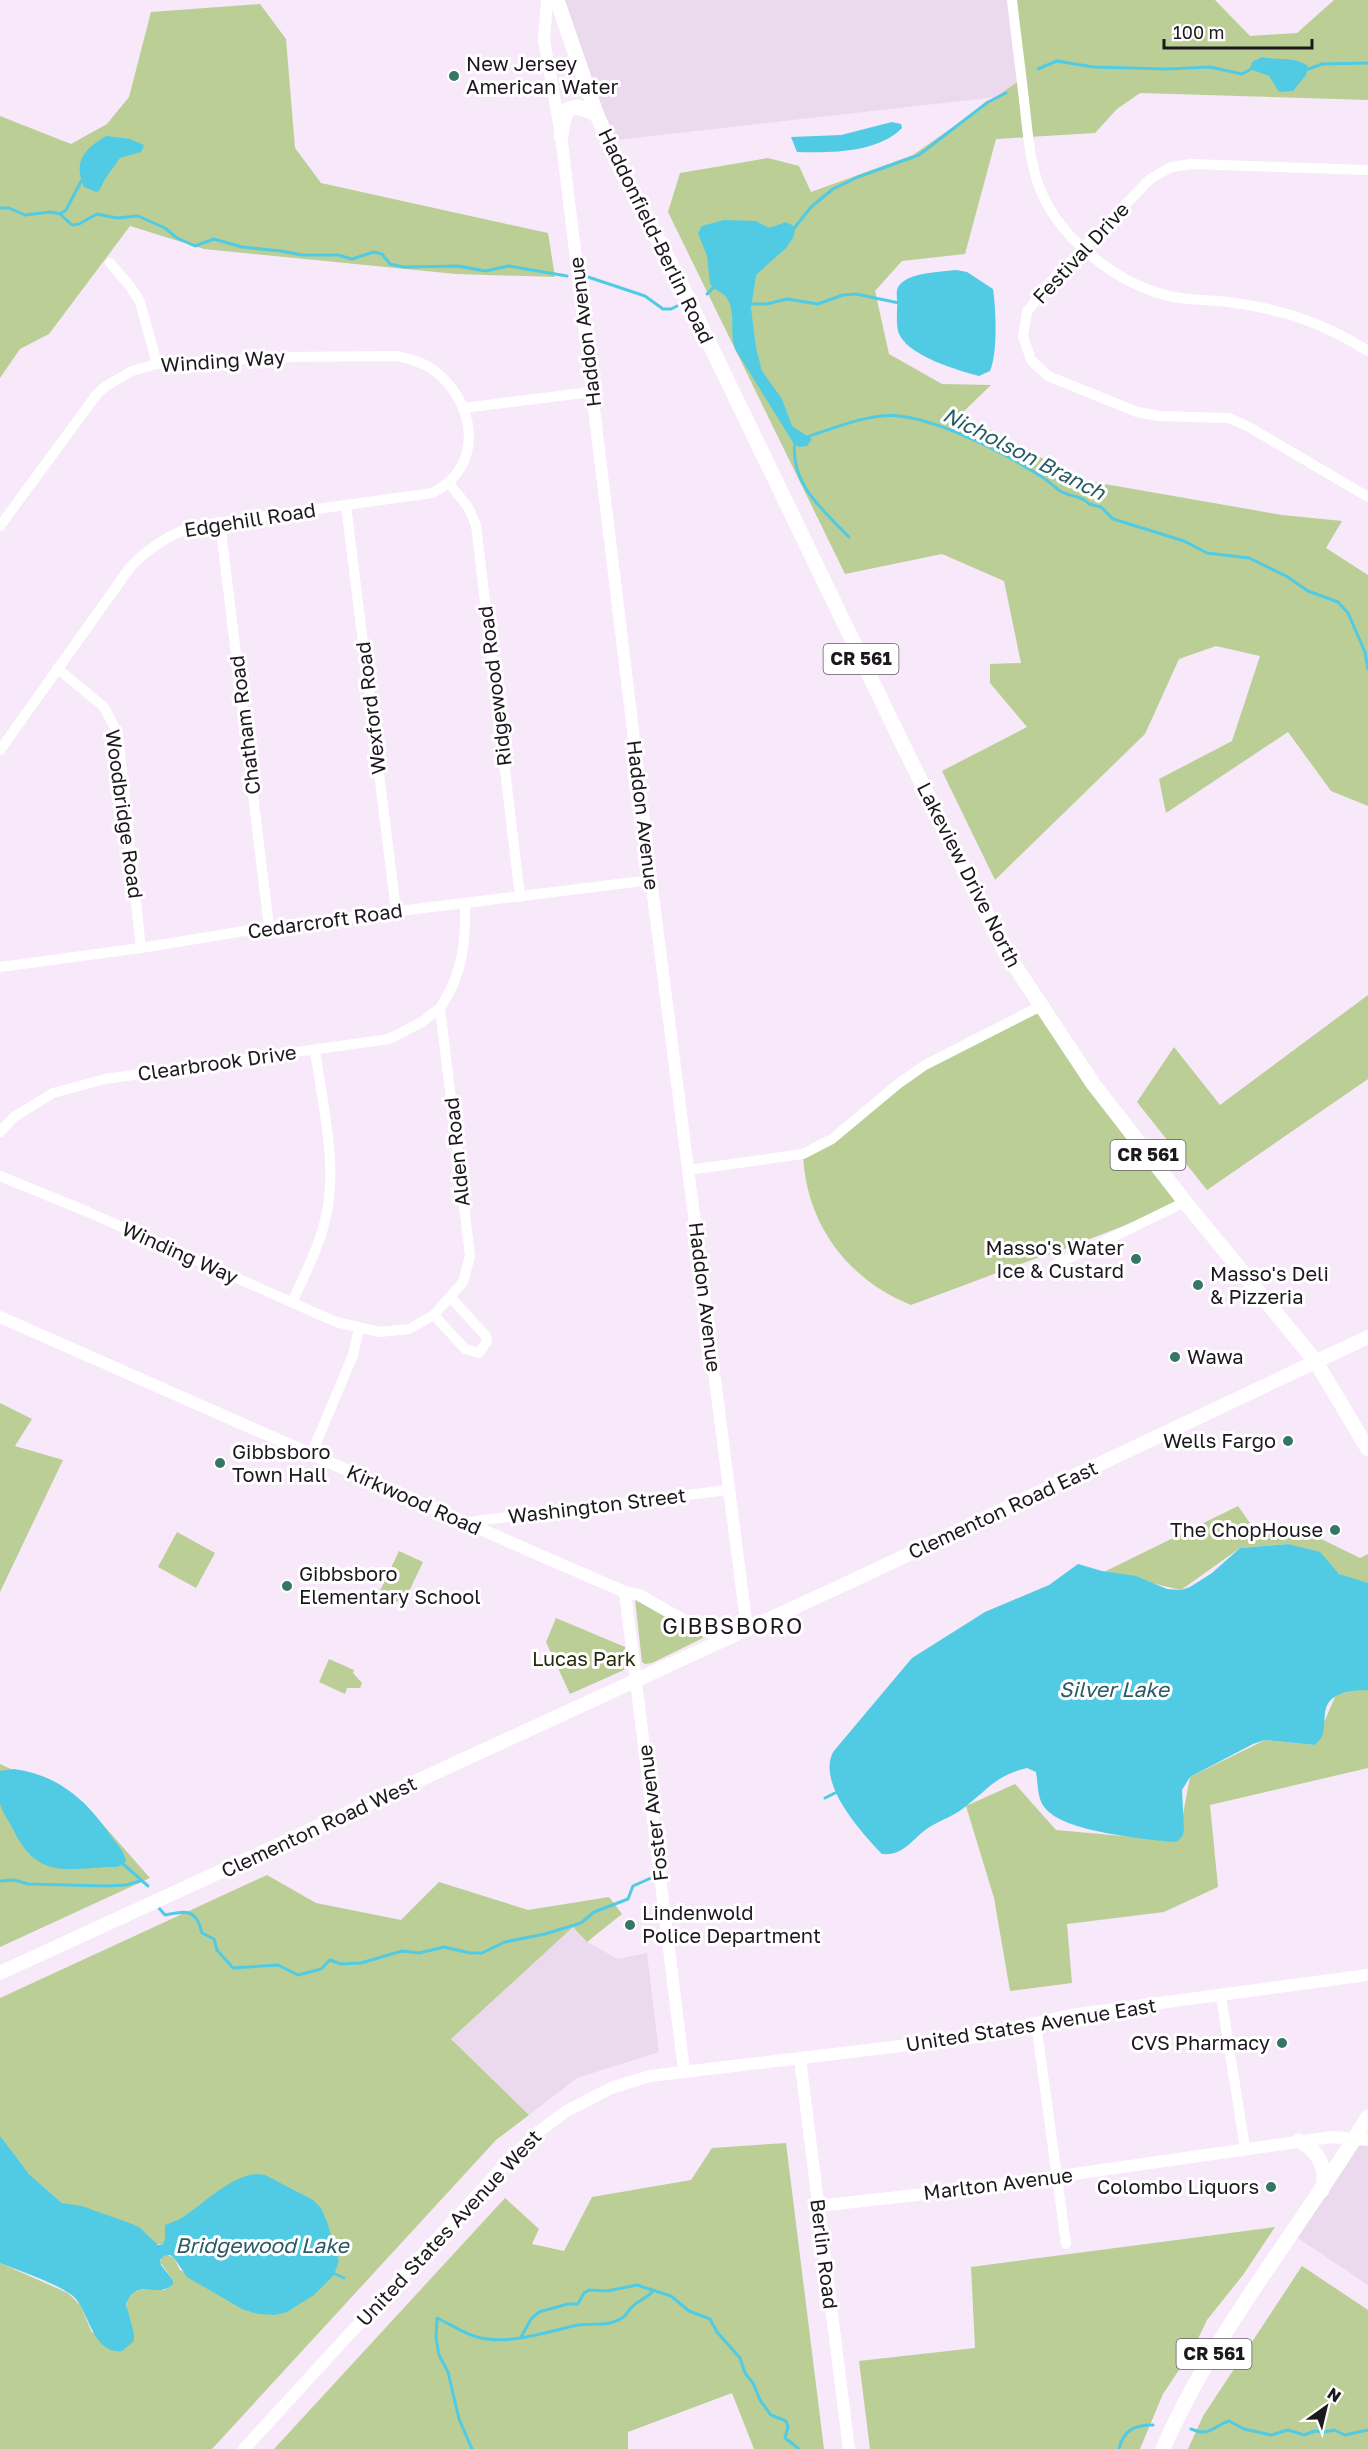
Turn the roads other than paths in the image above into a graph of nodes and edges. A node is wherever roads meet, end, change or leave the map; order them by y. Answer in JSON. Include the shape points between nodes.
{"nodes":[{"id":1,"x":547,"y":0,"type":"edge"},
{"id":2,"x":557,"y":0,"type":"edge"},
{"id":3,"x":1012,"y":0,"type":"edge"},
{"id":4,"x":596,"y":113,"type":"junction"},
{"id":5,"x":561,"y":135,"type":"junction"},
{"id":6,"x":1368,"y":170,"type":"edge"},
{"id":7,"x":1084,"y":250,"type":"junction"},
{"id":8,"x":110,"y":263,"type":"dead end"},
{"id":9,"x":1368,"y":351,"type":"edge"},
{"id":10,"x":157,"y":364,"type":"junction"},
{"id":11,"x":722,"y":368,"type":"joint"},
{"id":12,"x":591,"y":392,"type":"junction"},
{"id":13,"x":464,"y":408,"type":"junction"},
{"id":14,"x":449,"y":483,"type":"junction"},
{"id":15,"x":1368,"y":497,"type":"edge"},
{"id":16,"x":346,"y":504,"type":"junction"},
{"id":17,"x":220,"y":522,"type":"junction"},
{"id":18,"x":0,"y":526,"type":"edge"},
{"id":19,"x":57,"y":668,"type":"junction"},
{"id":20,"x":0,"y":750,"type":"edge"},
{"id":21,"x":651,"y":880,"type":"junction"},
{"id":22,"x":520,"y":897,"type":"junction"},
{"id":23,"x":465,"y":903,"type":"junction"},
{"id":24,"x":396,"y":911,"type":"junction"},
{"id":25,"x":269,"y":927,"type":"junction"},
{"id":26,"x":141,"y":948,"type":"junction"},
{"id":27,"x":0,"y":967,"type":"edge"},
{"id":28,"x":1041,"y":1006,"type":"junction"},
{"id":29,"x":441,"y":1008,"type":"junction"},
{"id":30,"x":315,"y":1050,"type":"junction"},
{"id":31,"x":0,"y":1132,"type":"edge"},
{"id":32,"x":689,"y":1170,"type":"junction"},
{"id":33,"x":0,"y":1176,"type":"edge"},
{"id":34,"x":1185,"y":1202,"type":"junction"},
{"id":35,"x":1055,"y":1265,"type":"dead end"},
{"id":36,"x":451,"y":1298,"type":"junction"},
{"id":37,"x":292,"y":1303,"type":"junction"},
{"id":38,"x":434,"y":1315,"type":"junction"},
{"id":39,"x":0,"y":1317,"type":"edge"},
{"id":40,"x":359,"y":1329,"type":"junction"},
{"id":41,"x":1368,"y":1337,"type":"edge"},
{"id":42,"x":1316,"y":1362,"type":"junction"},
{"id":43,"x":1368,"y":1449,"type":"edge"},
{"id":44,"x":311,"y":1455,"type":"junction"},
{"id":45,"x":728,"y":1490,"type":"junction"},
{"id":46,"x":466,"y":1522,"type":"junction"},
{"id":47,"x":626,"y":1592,"type":"junction"},
{"id":48,"x":747,"y":1629,"type":"junction"},
{"id":49,"x":729,"y":1638,"type":"junction"},
{"id":50,"x":636,"y":1679,"type":"junction"},
{"id":51,"x":0,"y":1973,"type":"edge"},
{"id":52,"x":1368,"y":1975,"type":"edge"},
{"id":53,"x":1221,"y":1996,"type":"junction"},
{"id":54,"x":1036,"y":2023,"type":"junction"},
{"id":55,"x":800,"y":2059,"type":"junction"},
{"id":56,"x":684,"y":2070,"type":"junction"},
{"id":57,"x":1368,"y":2117,"type":"edge"},
{"id":58,"x":1361,"y":2139,"type":"edge"},
{"id":59,"x":1299,"y":2141,"type":"junction"},
{"id":60,"x":1245,"y":2148,"type":"junction"},
{"id":61,"x":1057,"y":2177,"type":"junction"},
{"id":62,"x":1322,"y":2190,"type":"junction"},
{"id":63,"x":818,"y":2206,"type":"junction"},
{"id":64,"x":1066,"y":2244,"type":"dead end"},
{"id":65,"x":244,"y":2449,"type":"edge"},
{"id":66,"x":849,"y":2449,"type":"edge"},
{"id":67,"x":1163,"y":2449,"type":"edge"}],
"edges":[{"from":1,"to":5,"type":"street","name":"Haddon Avenue","via":[[544,40]]},
{"from":2,"to":4,"type":"main road","name":"Haddonfield-Berlin Road","number":"CR 561"},
{"from":3,"to":7,"type":"street","via":[[1031,161],[1056,216]]},
{"from":4,"to":5,"type":"main road","via":[[577,107],[568,109]]},
{"from":4,"to":11,"type":"main road","name":"Haddonfield-Berlin Road","number":"CR 561"},
{"from":5,"to":12,"type":"street","name":"Haddon Avenue"},
{"from":6,"to":7,"type":"street","name":"Festival Drive","via":[[1191,164],[1171,167],[1150,179]]},
{"from":7,"to":9,"type":"street","via":[[1116,275],[1144,287],[1173,297],[1263,307],[1298,316],[1341,334]]},
{"from":7,"to":15,"type":"street","name":"Festival Drive","via":[[1044,289],[1027,312],[1023,336],[1031,360],[1048,376],[1137,412],[1229,418]]},
{"from":8,"to":10,"type":"street","via":[[140,302]]},
{"from":10,"to":13,"type":"street","name":"Winding Way","via":[[397,356],[431,368],[453,389]]},
{"from":10,"to":18,"type":"street","name":"Winding Way","via":[[132,371],[97,394]]},
{"from":11,"to":28,"type":"main road","name":"Lakeview Drive North","number":"CR 561","via":[[1003,948]]},
{"from":12,"to":13,"type":"street"},
{"from":12,"to":21,"type":"street","name":"Haddon Avenue"},
{"from":13,"to":14,"type":"street","via":[[468,447]]},
{"from":14,"to":16,"type":"street","name":"Edgehill Road","via":[[432,494]]},
{"from":14,"to":22,"type":"street","name":"Ridgewood Road","via":[[468,507],[476,525]]},
{"from":16,"to":17,"type":"street","name":"Edgehill Road"},
{"from":16,"to":24,"type":"street","name":"Wexford Road"},
{"from":17,"to":19,"type":"street","name":"Edgehill Road","via":[[171,534],[144,554],[131,566]]},
{"from":17,"to":25,"type":"street","name":"Chatham Road"},
{"from":19,"to":20,"type":"street","name":"Edgehill Road"},
{"from":19,"to":26,"type":"street","name":"Woodbridge Road","via":[[104,707],[118,734]]},
{"from":21,"to":22,"type":"street","name":"Cedarcroft Road"},
{"from":21,"to":32,"type":"street","name":"Haddon Avenue"},
{"from":22,"to":23,"type":"street","name":"Cedarcroft Road"},
{"from":23,"to":24,"type":"street","name":"Cedarcroft Road"},
{"from":23,"to":29,"type":"street","via":[[464,953]]},
{"from":24,"to":25,"type":"street","name":"Cedarcroft Road"},
{"from":25,"to":26,"type":"street","name":"Cedarcroft Road"},
{"from":26,"to":27,"type":"street","name":"Cedarcroft Road"},
{"from":28,"to":32,"type":"street","via":[[925,1065],[832,1139],[803,1154]]},
{"from":28,"to":34,"type":"main road","name":"Lakeview Drive North","number":"CR 561","via":[[1094,1085]]},
{"from":29,"to":30,"type":"street","name":"Clearbrook Drive","via":[[389,1039]]},
{"from":29,"to":36,"type":"street","name":"Alden Road","via":[[470,1256],[463,1282]]},
{"from":30,"to":31,"type":"street","name":"Clearbrook Drive","via":[[105,1079],[53,1093],[14,1117]]},
{"from":30,"to":37,"type":"street","via":[[331,1181],[320,1239]]},
{"from":32,"to":45,"type":"street","name":"Haddon Avenue"},
{"from":33,"to":37,"type":"street","name":"Winding Way"},
{"from":34,"to":35,"type":"street"},
{"from":34,"to":42,"type":"main road","name":"Lakeview Drive North","number":"CR 561"},
{"from":36,"to":38,"type":"street","name":"Alden Road"},
{"from":36,"to":38,"type":"street","via":[[486,1336],[479,1353],[465,1349]]},
{"from":37,"to":40,"type":"street","name":"Winding Way"},
{"from":38,"to":40,"type":"street","name":"Alden Road","via":[[409,1329],[394,1332]]},
{"from":39,"to":44,"type":"street","name":"Kirkwood Road"},
{"from":40,"to":44,"type":"street","via":[[353,1355]]},
{"from":41,"to":42,"type":"main road","name":"Clementon Road East"},
{"from":42,"to":43,"type":"main road","number":"CR 561"},
{"from":42,"to":48,"type":"main road","name":"Clementon Road East"},
{"from":44,"to":46,"type":"street","name":"Kirkwood Road"},
{"from":45,"to":46,"type":"street","name":"Washington Street"},
{"from":45,"to":48,"type":"street","name":"Haddon Avenue"},
{"from":46,"to":47,"type":"street","name":"Kirkwood Road"},
{"from":47,"to":49,"type":"street","name":"Kirkwood Road","via":[[639,1595],[699,1629]]},
{"from":47,"to":50,"type":"street","name":"Foster Avenue"},
{"from":48,"to":49,"type":"main road","name":"Clementon Road East"},
{"from":49,"to":50,"type":"main road","name":"Clementon Road East"},
{"from":50,"to":51,"type":"main road","name":"Clementon Road West"},
{"from":50,"to":56,"type":"street","name":"Foster Avenue"},
{"from":52,"to":53,"type":"street","name":"United States Avenue East"},
{"from":53,"to":54,"type":"street","name":"United States Avenue East","via":[[1070,2014]]},
{"from":53,"to":60,"type":"street"},
{"from":54,"to":55,"type":"street","name":"United States Avenue East","via":[[976,2037]]},
{"from":54,"to":61,"type":"street"},
{"from":55,"to":56,"type":"street","name":"United States Avenue West"},
{"from":55,"to":63,"type":"street","name":"Berlin Road"},
{"from":56,"to":65,"type":"street","name":"United States Avenue West","via":[[611,2088],[565,2112],[537,2133]]},
{"from":57,"to":58,"type":"main road","number":"CR 561"},
{"from":58,"to":59,"type":"street","name":"Marlton Avenue"},
{"from":58,"to":62,"type":"main road","number":"CR 561"},
{"from":59,"to":60,"type":"street","name":"Marlton Avenue"},
{"from":59,"to":62,"type":"main road","via":[[1317,2154],[1323,2170]]},
{"from":60,"to":61,"type":"street","name":"Marlton Avenue"},
{"from":61,"to":63,"type":"street","name":"Marlton Avenue"},
{"from":61,"to":64,"type":"street"},
{"from":62,"to":67,"type":"main road","number":"CR 561","via":[[1226,2333]]},
{"from":63,"to":66,"type":"street","name":"Berlin Road"}]}
